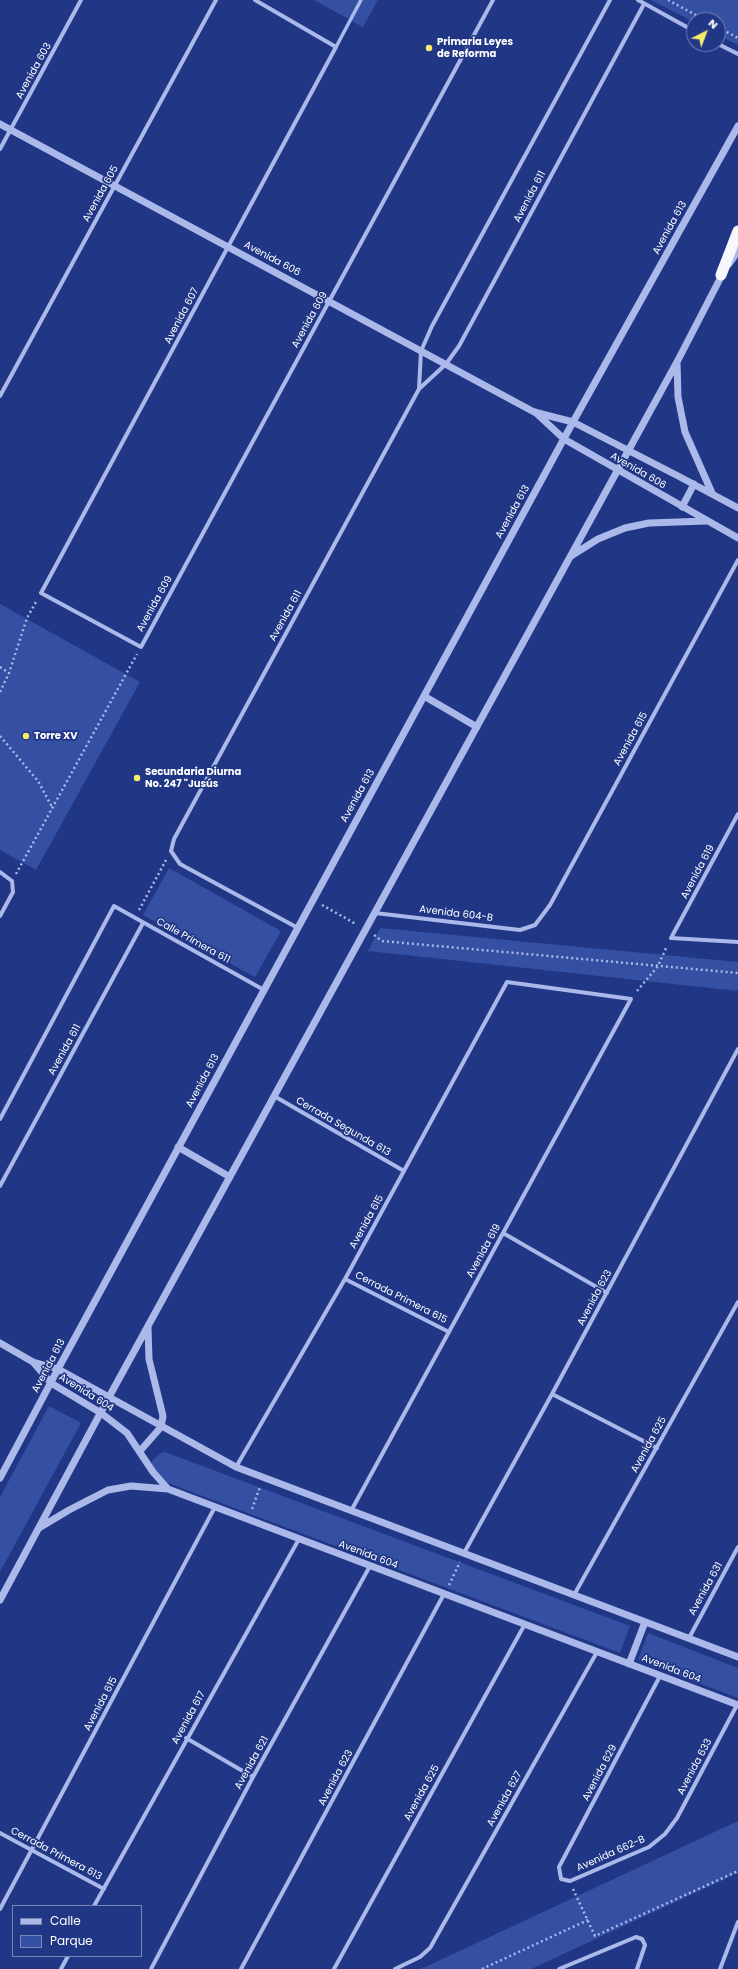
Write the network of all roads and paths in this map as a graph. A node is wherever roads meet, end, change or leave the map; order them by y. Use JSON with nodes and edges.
{"nodes":[{"id":1,"x":81,"y":0,"type":"edge"},
{"id":2,"x":216,"y":0,"type":"edge"},
{"id":3,"x":255,"y":0,"type":"edge"},
{"id":4,"x":361,"y":0,"type":"edge"},
{"id":5,"x":493,"y":0,"type":"edge"},
{"id":6,"x":610,"y":0,"type":"edge"},
{"id":7,"x":638,"y":0,"type":"edge"},
{"id":8,"x":668,"y":0,"type":"edge"},
{"id":9,"x":644,"y":4,"type":"junction"},
{"id":10,"x":690,"y":12,"type":"edge"},
{"id":11,"x":686,"y":27,"type":"edge"},
{"id":12,"x":726,"y":31,"type":"edge"},
{"id":13,"x":738,"y":38,"type":"edge"},
{"id":14,"x":336,"y":47,"type":"junction"},
{"id":15,"x":726,"y":48,"type":"edge"},
{"id":16,"x":738,"y":54,"type":"edge"},
{"id":17,"x":0,"y":124,"type":"edge"},
{"id":18,"x":738,"y":126,"type":"edge"},
{"id":19,"x":10,"y":130,"type":"junction"},
{"id":20,"x":0,"y":149,"type":"edge"},
{"id":21,"x":115,"y":186,"type":"junction"},
{"id":22,"x":738,"y":231,"type":"edge"},
{"id":23,"x":228,"y":247,"type":"junction"},
{"id":24,"x":738,"y":251,"type":"edge"},
{"id":25,"x":721,"y":275,"type":"junction"},
{"id":26,"x":329,"y":301,"type":"junction"},
{"id":27,"x":421,"y":351,"type":"junction"},
{"id":28,"x":677,"y":362,"type":"junction"},
{"id":29,"x":446,"y":364,"type":"junction"},
{"id":30,"x":418,"y":389,"type":"junction"},
{"id":31,"x":0,"y":396,"type":"edge"},
{"id":32,"x":534,"y":412,"type":"junction"},
{"id":33,"x":573,"y":422,"type":"junction"},
{"id":34,"x":564,"y":439,"type":"junction"},
{"id":35,"x":627,"y":450,"type":"junction"},
{"id":36,"x":617,"y":470,"type":"junction"},
{"id":37,"x":694,"y":484,"type":"junction"},
{"id":38,"x":712,"y":494,"type":"junction"},
{"id":39,"x":682,"y":507,"type":"junction"},
{"id":40,"x":738,"y":508,"type":"edge"},
{"id":41,"x":708,"y":521,"type":"junction"},
{"id":42,"x":738,"y":538,"type":"edge"},
{"id":43,"x":571,"y":556,"type":"junction"},
{"id":44,"x":738,"y":560,"type":"edge"},
{"id":45,"x":41,"y":592,"type":"junction"},
{"id":46,"x":141,"y":647,"type":"junction"},
{"id":47,"x":0,"y":667,"type":"edge"},
{"id":48,"x":9,"y":672,"type":"junction"},
{"id":49,"x":0,"y":692,"type":"edge"},
{"id":50,"x":424,"y":696,"type":"junction"},
{"id":51,"x":477,"y":727,"type":"junction"},
{"id":52,"x":0,"y":736,"type":"edge"},
{"id":53,"x":53,"y":807,"type":"junction"},
{"id":54,"x":738,"y":814,"type":"edge"},
{"id":55,"x":171,"y":851,"type":"junction"},
{"id":56,"x":0,"y":872,"type":"edge"},
{"id":57,"x":12,"y":881,"type":"junction"},
{"id":58,"x":313,"y":900,"type":"junction"},
{"id":59,"x":375,"y":913,"type":"junction"},
{"id":60,"x":0,"y":916,"type":"edge"},
{"id":61,"x":135,"y":918,"type":"junction"},
{"id":62,"x":143,"y":923,"type":"junction"},
{"id":63,"x":535,"y":925,"type":"joint"},
{"id":64,"x":298,"y":928,"type":"junction"},
{"id":65,"x":366,"y":930,"type":"junction"},
{"id":66,"x":671,"y":938,"type":"junction"},
{"id":67,"x":738,"y":942,"type":"edge"},
{"id":68,"x":658,"y":966,"type":"junction"},
{"id":69,"x":738,"y":973,"type":"edge"},
{"id":70,"x":264,"y":990,"type":"junction"},
{"id":71,"x":631,"y":999,"type":"junction"},
{"id":72,"x":738,"y":1049,"type":"edge"},
{"id":73,"x":274,"y":1096,"type":"junction"},
{"id":74,"x":0,"y":1119,"type":"edge"},
{"id":75,"x":178,"y":1147,"type":"junction"},
{"id":76,"x":404,"y":1171,"type":"junction"},
{"id":77,"x":230,"y":1177,"type":"junction"},
{"id":78,"x":0,"y":1186,"type":"edge"},
{"id":79,"x":503,"y":1233,"type":"junction"},
{"id":80,"x":345,"y":1279,"type":"junction"},
{"id":81,"x":607,"y":1293,"type":"junction"},
{"id":82,"x":738,"y":1302,"type":"edge"},
{"id":83,"x":148,"y":1326,"type":"junction"},
{"id":84,"x":449,"y":1332,"type":"junction"},
{"id":85,"x":0,"y":1343,"type":"edge"},
{"id":86,"x":33,"y":1362,"type":"junction"},
{"id":87,"x":58,"y":1369,"type":"junction"},
{"id":88,"x":51,"y":1383,"type":"junction"},
{"id":89,"x":552,"y":1394,"type":"junction"},
{"id":90,"x":109,"y":1397,"type":"junction"},
{"id":91,"x":101,"y":1413,"type":"junction"},
{"id":92,"x":161,"y":1427,"type":"junction"},
{"id":93,"x":656,"y":1448,"type":"junction"},
{"id":94,"x":140,"y":1451,"type":"junction"},
{"id":95,"x":236,"y":1467,"type":"junction"},
{"id":96,"x":0,"y":1478,"type":"edge"},
{"id":97,"x":264,"y":1478,"type":"junction"},
{"id":98,"x":168,"y":1489,"type":"junction"},
{"id":99,"x":215,"y":1507,"type":"junction"},
{"id":100,"x":351,"y":1511,"type":"junction"},
{"id":101,"x":248,"y":1520,"type":"junction"},
{"id":102,"x":39,"y":1528,"type":"junction"},
{"id":103,"x":298,"y":1539,"type":"junction"},
{"id":104,"x":738,"y":1548,"type":"edge"},
{"id":105,"x":464,"y":1553,"type":"junction"},
{"id":106,"x":370,"y":1566,"type":"junction"},
{"id":107,"x":444,"y":1594,"type":"junction"},
{"id":108,"x":574,"y":1595,"type":"junction"},
{"id":109,"x":0,"y":1600,"type":"edge"},
{"id":110,"x":645,"y":1622,"type":"junction"},
{"id":111,"x":525,"y":1624,"type":"junction"},
{"id":112,"x":689,"y":1638,"type":"junction"},
{"id":113,"x":596,"y":1652,"type":"junction"},
{"id":114,"x":738,"y":1657,"type":"edge"},
{"id":115,"x":629,"y":1664,"type":"junction"},
{"id":116,"x":660,"y":1676,"type":"junction"},
{"id":117,"x":738,"y":1705,"type":"edge"},
{"id":118,"x":186,"y":1738,"type":"junction"},
{"id":119,"x":253,"y":1778,"type":"junction"},
{"id":120,"x":0,"y":1833,"type":"edge"},
{"id":121,"x":665,"y":1834,"type":"joint"},
{"id":122,"x":32,"y":1850,"type":"junction"},
{"id":123,"x":738,"y":1871,"type":"edge"},
{"id":124,"x":561,"y":1879,"type":"joint"},
{"id":125,"x":570,"y":1881,"type":"junction"},
{"id":126,"x":104,"y":1889,"type":"junction"},
{"id":127,"x":95,"y":1905,"type":"edge"},
{"id":128,"x":0,"y":1909,"type":"edge"},
{"id":129,"x":588,"y":1920,"type":"junction"},
{"id":130,"x":738,"y":1922,"type":"edge"},
{"id":131,"x":67,"y":1957,"type":"edge"},
{"id":132,"x":61,"y":1969,"type":"edge"},
{"id":133,"x":151,"y":1969,"type":"edge"},
{"id":134,"x":241,"y":1969,"type":"edge"},
{"id":135,"x":334,"y":1969,"type":"edge"},
{"id":136,"x":395,"y":1969,"type":"edge"},
{"id":137,"x":482,"y":1969,"type":"edge"},
{"id":138,"x":559,"y":1969,"type":"edge"},
{"id":139,"x":638,"y":1969,"type":"edge"},
{"id":140,"x":720,"y":1969,"type":"edge"}],
"edges":[{"from":1,"to":19,"type":"street","name":"Avenida 603"},
{"from":2,"to":21,"type":"street","name":"Avenida 605"},
{"from":3,"to":14,"type":"street"},
{"from":4,"to":14,"type":"street"},
{"from":5,"to":26,"type":"street","name":"Avenida 609"},
{"from":6,"to":27,"type":"street","name":"Avenida 611"},
{"from":7,"to":9,"type":"street"},
{"from":8,"to":10,"type":"path"},
{"from":9,"to":11,"type":"street"},
{"from":9,"to":29,"type":"street","name":"Avenida 611"},
{"from":12,"to":13,"type":"path"},
{"from":14,"to":23,"type":"street","name":"Avenida 607"},
{"from":15,"to":16,"type":"street"},
{"from":17,"to":19,"type":"street","name":"Avenida 606"},
{"from":18,"to":33,"type":"street","name":"Avenida 613"},
{"from":19,"to":20,"type":"street","name":"Avenida 603"},
{"from":19,"to":21,"type":"street","name":"Avenida 606"},
{"from":21,"to":23,"type":"street","name":"Avenida 606"},
{"from":21,"to":31,"type":"street","name":"Avenida 605"},
{"from":22,"to":25,"type":"highway"},
{"from":23,"to":26,"type":"street","name":"Avenida 606"},
{"from":23,"to":45,"type":"street","name":"Avenida 607"},
{"from":24,"to":25,"type":"street"},
{"from":25,"to":28,"type":"street"},
{"from":26,"to":27,"type":"street","name":"Avenida 606"},
{"from":26,"to":46,"type":"street","name":"Avenida 609"},
{"from":27,"to":29,"type":"street","name":"Avenida 606"},
{"from":27,"to":30,"type":"street","name":"Avenida 611"},
{"from":28,"to":35,"type":"street"},
{"from":28,"to":38,"type":"street"},
{"from":29,"to":30,"type":"street","name":"Avenida 611"},
{"from":29,"to":32,"type":"street","name":"Avenida 606"},
{"from":30,"to":55,"type":"street","name":"Avenida 611"},
{"from":32,"to":33,"type":"street","name":"Avenida 606"},
{"from":32,"to":34,"type":"street","name":"Avenida 606"},
{"from":33,"to":34,"type":"street","name":"Avenida 613"},
{"from":33,"to":35,"type":"street","name":"Avenida 606"},
{"from":34,"to":36,"type":"street","name":"Avenida 606"},
{"from":34,"to":50,"type":"street","name":"Avenida 613"},
{"from":35,"to":36,"type":"street"},
{"from":35,"to":37,"type":"street","name":"Avenida 606"},
{"from":36,"to":39,"type":"street","name":"Avenida 606"},
{"from":36,"to":43,"type":"street"},
{"from":37,"to":38,"type":"street","name":"Avenida 606"},
{"from":37,"to":39,"type":"street"},
{"from":38,"to":40,"type":"street","name":"Avenida 606"},
{"from":39,"to":41,"type":"street","name":"Avenida 606"},
{"from":41,"to":42,"type":"street","name":"Avenida 606"},
{"from":41,"to":43,"type":"street"},
{"from":43,"to":51,"type":"street"},
{"from":44,"to":63,"type":"street","name":"Avenida 615"},
{"from":45,"to":46,"type":"street"},
{"from":45,"to":48,"type":"path"},
{"from":46,"to":53,"type":"path"},
{"from":47,"to":48,"type":"path"},
{"from":48,"to":49,"type":"path"},
{"from":50,"to":51,"type":"street"},
{"from":50,"to":58,"type":"street","name":"Avenida 613"},
{"from":51,"to":59,"type":"street"},
{"from":52,"to":53,"type":"path"},
{"from":53,"to":57,"type":"path"},
{"from":54,"to":66,"type":"street","name":"Avenida 619"},
{"from":55,"to":61,"type":"path"},
{"from":55,"to":64,"type":"street"},
{"from":56,"to":57,"type":"street"},
{"from":57,"to":60,"type":"street"},
{"from":58,"to":64,"type":"street","name":"Avenida 613"},
{"from":58,"to":65,"type":"path"},
{"from":59,"to":63,"type":"street","name":"Avenida 604-B"},
{"from":59,"to":65,"type":"street"},
{"from":61,"to":62,"type":"street","name":"Calle Primera 611"},
{"from":61,"to":74,"type":"street","name":"Calle Primera 611"},
{"from":62,"to":70,"type":"street","name":"Calle Primera 611"},
{"from":62,"to":78,"type":"street","name":"Avenida 611"},
{"from":64,"to":70,"type":"street","name":"Avenida 613"},
{"from":65,"to":68,"type":"path"},
{"from":65,"to":73,"type":"street"},
{"from":66,"to":67,"type":"street"},
{"from":66,"to":68,"type":"path"},
{"from":68,"to":69,"type":"path"},
{"from":68,"to":71,"type":"path"},
{"from":70,"to":75,"type":"street","name":"Avenida 613"},
{"from":71,"to":76,"type":"street","name":"Avenida 615"},
{"from":71,"to":79,"type":"street","name":"Avenida 619"},
{"from":72,"to":81,"type":"street","name":"Avenida 623"},
{"from":73,"to":76,"type":"street","name":"Cerrada Segunda 613"},
{"from":73,"to":77,"type":"street"},
{"from":75,"to":77,"type":"street"},
{"from":75,"to":87,"type":"street","name":"Avenida 613"},
{"from":76,"to":80,"type":"street","name":"Avenida 615"},
{"from":77,"to":83,"type":"street"},
{"from":79,"to":81,"type":"street"},
{"from":79,"to":84,"type":"street","name":"Avenida 619"},
{"from":80,"to":84,"type":"street","name":"Cerrada Primera 615"},
{"from":80,"to":95,"type":"street","name":"Avenida 615"},
{"from":81,"to":89,"type":"street","name":"Avenida 623"},
{"from":82,"to":93,"type":"street","name":"Avenida 625"},
{"from":83,"to":90,"type":"street"},
{"from":83,"to":92,"type":"street"},
{"from":84,"to":100,"type":"street","name":"Avenida 619"},
{"from":85,"to":86,"type":"street","name":"Avenida 604"},
{"from":86,"to":87,"type":"street","name":"Avenida 604"},
{"from":86,"to":88,"type":"street","name":"Avenida 604"},
{"from":87,"to":88,"type":"street","name":"Avenida 613"},
{"from":87,"to":90,"type":"street","name":"Avenida 604"},
{"from":88,"to":91,"type":"street","name":"Avenida 604"},
{"from":88,"to":96,"type":"street","name":"Avenida 613"},
{"from":89,"to":93,"type":"street"},
{"from":89,"to":105,"type":"street","name":"Avenida 623"},
{"from":90,"to":91,"type":"street"},
{"from":90,"to":92,"type":"street","name":"Avenida 604"},
{"from":91,"to":94,"type":"street","name":"Avenida 604"},
{"from":91,"to":102,"type":"street"},
{"from":92,"to":94,"type":"street"},
{"from":92,"to":95,"type":"street","name":"Avenida 604"},
{"from":93,"to":108,"type":"street","name":"Avenida 625"},
{"from":94,"to":98,"type":"street","name":"Avenida 604"},
{"from":95,"to":97,"type":"street","name":"Avenida 604"},
{"from":97,"to":100,"type":"street","name":"Avenida 604"},
{"from":97,"to":101,"type":"path"},
{"from":98,"to":99,"type":"street","name":"Avenida 604"},
{"from":98,"to":102,"type":"street"},
{"from":99,"to":101,"type":"street","name":"Avenida 604"},
{"from":99,"to":122,"type":"street","name":"Avenida 615"},
{"from":100,"to":105,"type":"street","name":"Avenida 604"},
{"from":101,"to":103,"type":"street","name":"Avenida 604"},
{"from":102,"to":109,"type":"street"},
{"from":103,"to":106,"type":"street","name":"Avenida 604"},
{"from":103,"to":118,"type":"street","name":"Avenida 617"},
{"from":104,"to":112,"type":"street","name":"Avenida 631"},
{"from":105,"to":107,"type":"path"},
{"from":105,"to":108,"type":"street","name":"Avenida 604"},
{"from":106,"to":107,"type":"street","name":"Avenida 604"},
{"from":106,"to":119,"type":"street","name":"Avenida 621"},
{"from":107,"to":111,"type":"street","name":"Avenida 604"},
{"from":107,"to":134,"type":"street","name":"Avenida 623"},
{"from":108,"to":110,"type":"street","name":"Avenida 604"},
{"from":110,"to":112,"type":"street","name":"Avenida 604"},
{"from":110,"to":115,"type":"street"},
{"from":111,"to":113,"type":"street","name":"Avenida 604"},
{"from":111,"to":135,"type":"street","name":"Avenida 625"},
{"from":112,"to":114,"type":"street","name":"Avenida 604"},
{"from":113,"to":115,"type":"street","name":"Avenida 604"},
{"from":113,"to":136,"type":"street","name":"Avenida 627"},
{"from":115,"to":116,"type":"street","name":"Avenida 604"},
{"from":116,"to":117,"type":"street","name":"Avenida 604"},
{"from":116,"to":124,"type":"street","name":"Avenida 629"},
{"from":117,"to":121,"type":"street","name":"Avenida 633"},
{"from":118,"to":119,"type":"street"},
{"from":118,"to":126,"type":"street","name":"Avenida 617"},
{"from":119,"to":133,"type":"street","name":"Avenida 621"},
{"from":120,"to":122,"type":"street","name":"Cerrada Primera 613"},
{"from":121,"to":125,"type":"street","name":"Avenida 662-B"},
{"from":122,"to":126,"type":"street","name":"Cerrada Primera 613"},
{"from":122,"to":128,"type":"street","name":"Avenida 615"},
{"from":123,"to":129,"type":"path"},
{"from":124,"to":125,"type":"street","name":"Avenida 662-B"},
{"from":125,"to":129,"type":"path"},
{"from":126,"to":127,"type":"street","name":"Avenida 617"},
{"from":129,"to":137,"type":"path"},
{"from":130,"to":140,"type":"street"},
{"from":131,"to":132,"type":"street"},
{"from":138,"to":139,"type":"street"}]}
